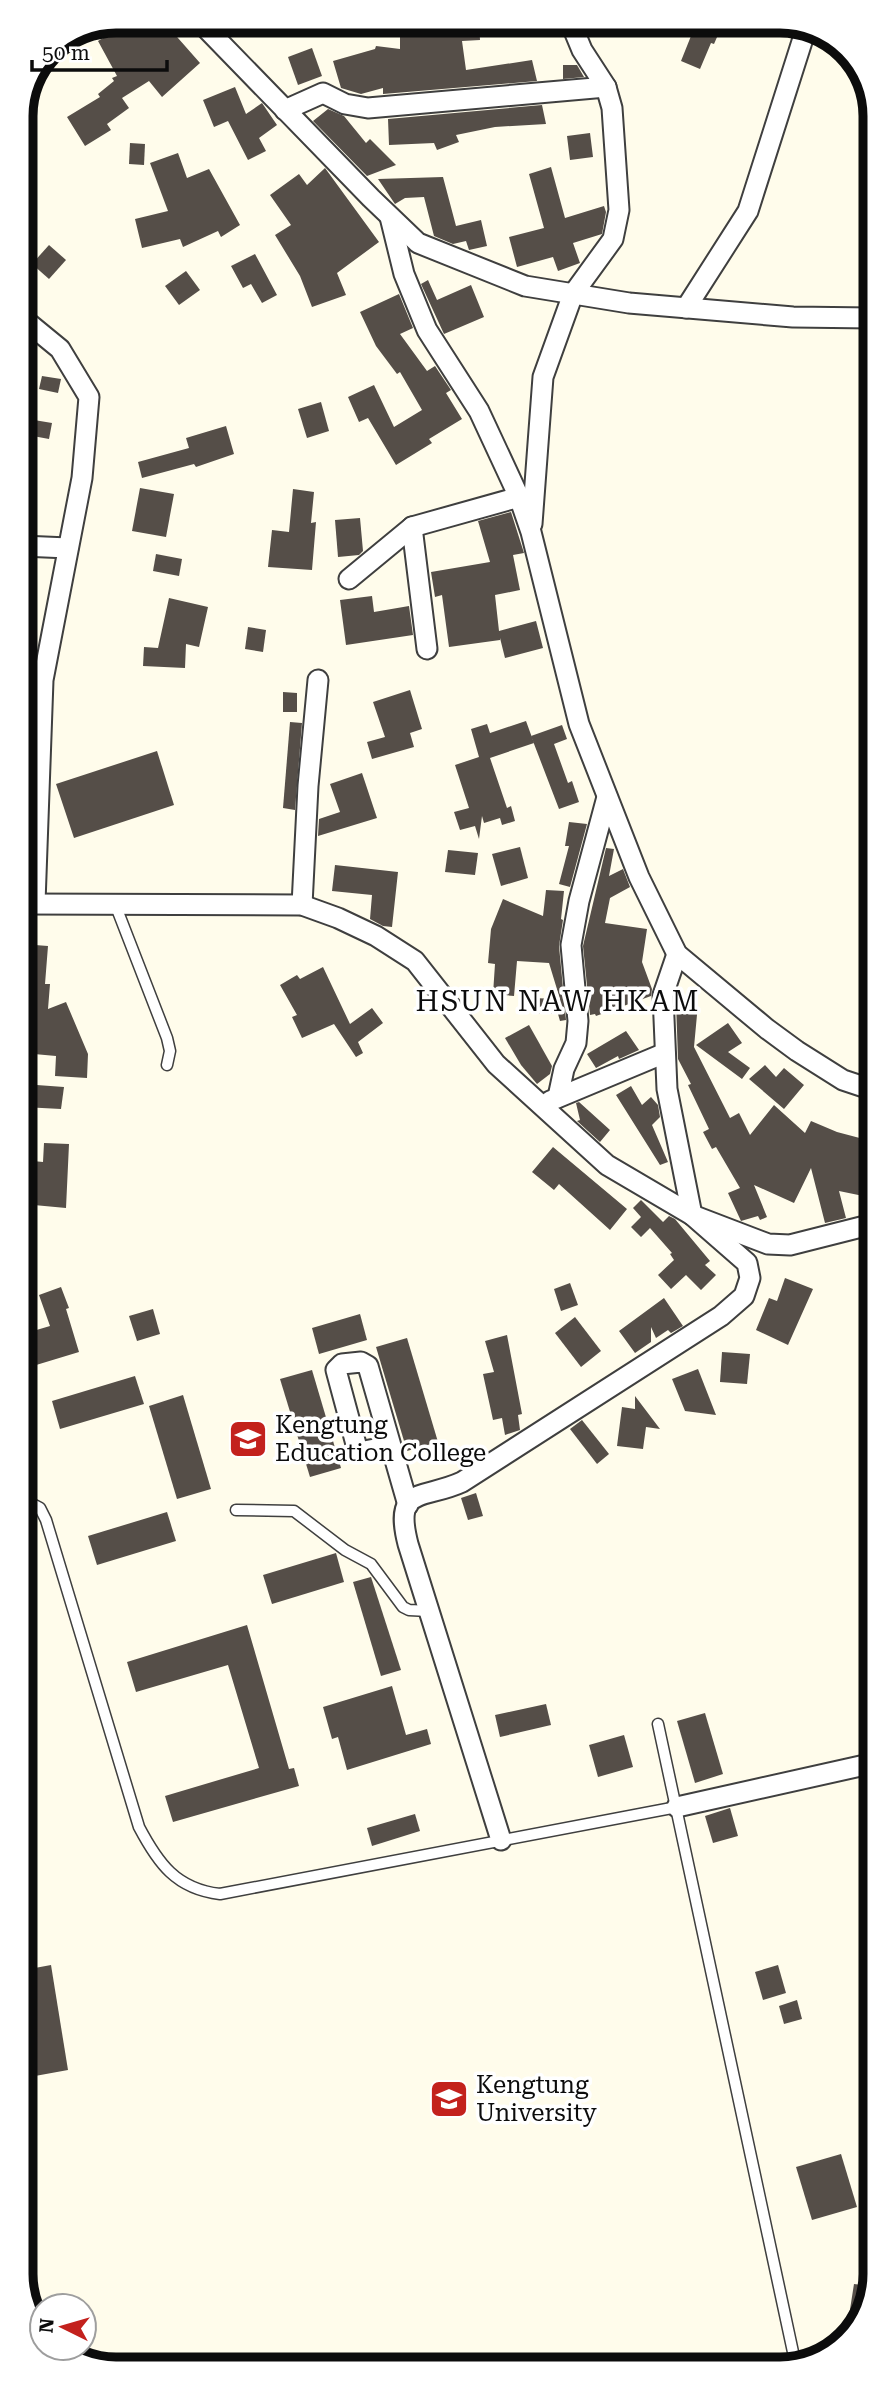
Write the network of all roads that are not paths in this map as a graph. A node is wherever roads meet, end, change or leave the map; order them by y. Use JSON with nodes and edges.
{"nodes":[{"id":1,"x":211,"y":33,"type":"edge"},
{"id":2,"x":575,"y":33,"type":"edge"},
{"id":3,"x":803,"y":37,"type":"edge"},
{"id":4,"x":606,"y":87,"type":"junction"},
{"id":5,"x":285,"y":110,"type":"junction"},
{"id":6,"x":390,"y":216,"type":"junction"},
{"id":7,"x":573,"y":294,"type":"junction"},
{"id":8,"x":686,"y":308,"type":"junction"},
{"id":9,"x":863,"y":318,"type":"edge"},
{"id":10,"x":33,"y":326,"type":"edge"},
{"id":11,"x":519,"y":497,"type":"junction"},
{"id":12,"x":412,"y":527,"type":"junction"},
{"id":13,"x":531,"y":532,"type":"junction"},
{"id":14,"x":33,"y":546,"type":"edge"},
{"id":15,"x":68,"y":548,"type":"junction"},
{"id":16,"x":349,"y":579,"type":"dead end"},
{"id":17,"x":427,"y":649,"type":"dead end"},
{"id":18,"x":318,"y":680,"type":"dead end"},
{"id":19,"x":607,"y":797,"type":"junction"},
{"id":20,"x":33,"y":839,"type":"edge"},
{"id":21,"x":33,"y":903,"type":"edge"},
{"id":22,"x":115,"y":904,"type":"junction"},
{"id":23,"x":302,"y":905,"type":"junction"},
{"id":24,"x":677,"y":954,"type":"junction"},
{"id":25,"x":665,"y":1053,"type":"junction"},
{"id":26,"x":167,"y":1065,"type":"dead end"},
{"id":27,"x":863,"y":1087,"type":"edge"},
{"id":28,"x":549,"y":1101,"type":"junction"},
{"id":29,"x":692,"y":1215,"type":"junction"},
{"id":30,"x":863,"y":1227,"type":"edge"},
{"id":31,"x":391,"y":1446,"type":"dead end"},
{"id":32,"x":33,"y":1504,"type":"edge"},
{"id":33,"x":408,"y":1505,"type":"junction"},
{"id":34,"x":236,"y":1510,"type":"dead end"},
{"id":35,"x":430,"y":1611,"type":"junction"},
{"id":36,"x":658,"y":1724,"type":"dead end"},
{"id":37,"x":863,"y":1765,"type":"edge"},
{"id":38,"x":677,"y":1807,"type":"junction"},
{"id":39,"x":501,"y":1840,"type":"junction"},
{"id":40,"x":794,"y":2355,"type":"edge"}],
"edges":[{"from":1,"to":5,"type":"street"},
{"from":2,"to":4,"type":"street"},
{"from":3,"to":8,"type":"street"},
{"from":4,"to":5,"type":"street"},
{"from":4,"to":7,"type":"street"},
{"from":5,"to":6,"type":"street"},
{"from":6,"to":7,"type":"street"},
{"from":6,"to":11,"type":"street"},
{"from":7,"to":8,"type":"street"},
{"from":7,"to":13,"type":"street"},
{"from":8,"to":9,"type":"street"},
{"from":10,"to":15,"type":"street"},
{"from":11,"to":12,"type":"street"},
{"from":11,"to":13,"type":"street"},
{"from":12,"to":16,"type":"street"},
{"from":12,"to":17,"type":"street"},
{"from":13,"to":19,"type":"street"},
{"from":14,"to":15,"type":"street"},
{"from":15,"to":20,"type":"street"},
{"from":18,"to":23,"type":"street"},
{"from":19,"to":24,"type":"street"},
{"from":19,"to":28,"type":"street"},
{"from":21,"to":22,"type":"street"},
{"from":22,"to":23,"type":"street"},
{"from":22,"to":26,"type":"lane"},
{"from":23,"to":28,"type":"street"},
{"from":24,"to":25,"type":"street"},
{"from":24,"to":27,"type":"street"},
{"from":25,"to":28,"type":"street"},
{"from":25,"to":29,"type":"street"},
{"from":28,"to":29,"type":"street"},
{"from":29,"to":30,"type":"street"},
{"from":29,"to":33,"type":"street"},
{"from":31,"to":33,"type":"street"},
{"from":32,"to":39,"type":"lane"},
{"from":33,"to":35,"type":"street"},
{"from":34,"to":35,"type":"lane"},
{"from":35,"to":39,"type":"street"},
{"from":36,"to":38,"type":"lane"},
{"from":37,"to":38,"type":"street"},
{"from":38,"to":39,"type":"lane"},
{"from":38,"to":40,"type":"lane"}]}
